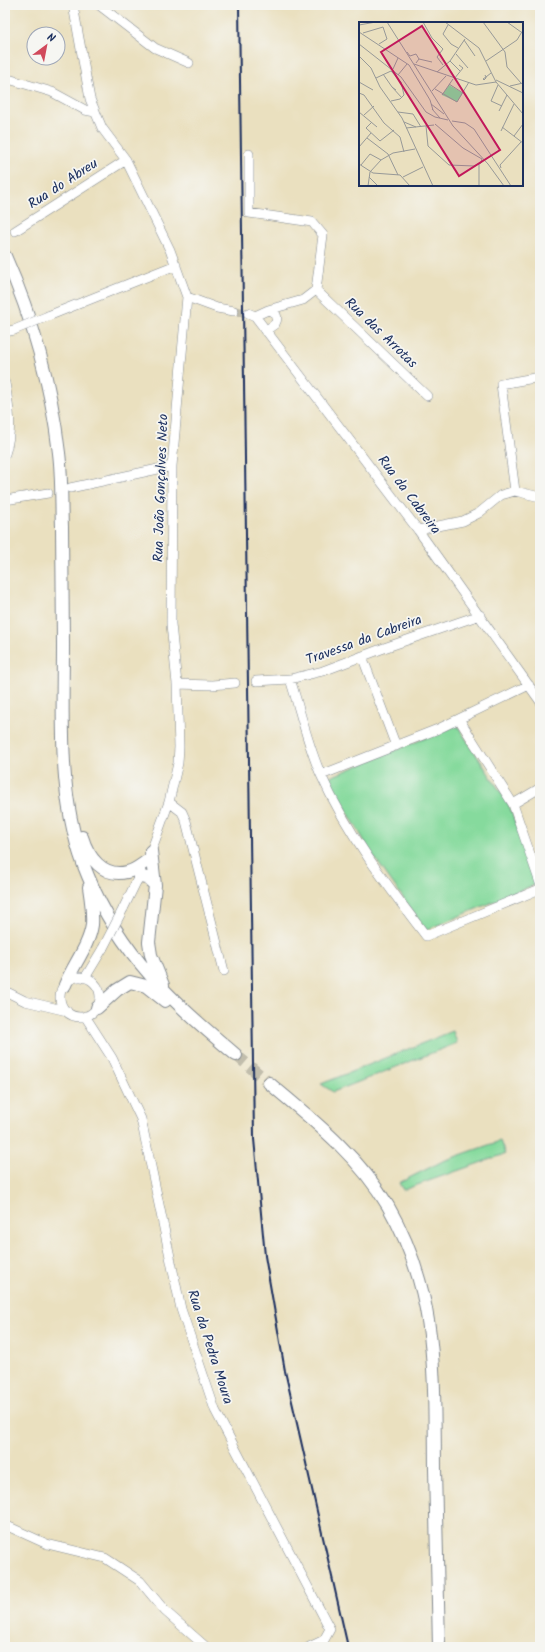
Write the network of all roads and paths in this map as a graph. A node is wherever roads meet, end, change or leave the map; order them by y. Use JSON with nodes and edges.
{"nodes":[{"id":1,"x":73,"y":5,"type":"edge"},
{"id":2,"x":99,"y":5,"type":"edge"},
{"id":3,"x":189,"y":63,"type":"dead end"},
{"id":4,"x":5,"y":78,"type":"edge"},
{"id":5,"x":95,"y":112,"type":"junction"},
{"id":6,"x":249,"y":154,"type":"dead end"},
{"id":7,"x":126,"y":160,"type":"junction"},
{"id":8,"x":15,"y":231,"type":"dead end"},
{"id":9,"x":5,"y":256,"type":"edge"},
{"id":10,"x":176,"y":265,"type":"junction"},
{"id":11,"x":316,"y":290,"type":"junction"},
{"id":12,"x":187,"y":297,"type":"junction"},
{"id":13,"x":287,"y":305,"type":"junction"},
{"id":14,"x":187,"y":306,"type":"junction"},
{"id":15,"x":216,"y":308,"type":"junction"},
{"id":16,"x":268,"y":310,"type":"junction"},
{"id":17,"x":234,"y":312,"type":"tunnel mouth"},
{"id":18,"x":277,"y":316,"type":"junction"},
{"id":19,"x":265,"y":331,"type":"junction"},
{"id":20,"x":5,"y":332,"type":"edge"},
{"id":21,"x":540,"y":377,"type":"edge"},
{"id":22,"x":5,"y":383,"type":"edge"},
{"id":23,"x":427,"y":396,"type":"dead end"},
{"id":24,"x":7,"y":438,"type":"edge"},
{"id":25,"x":5,"y":454,"type":"edge"},
{"id":26,"x":172,"y":466,"type":"junction"},
{"id":27,"x":70,"y":488,"type":"dead end"},
{"id":28,"x":515,"y":491,"type":"junction"},
{"id":29,"x":48,"y":493,"type":"dead end"},
{"id":30,"x":540,"y":497,"type":"edge"},
{"id":31,"x":5,"y":500,"type":"edge"},
{"id":32,"x":418,"y":530,"type":"junction"},
{"id":33,"x":480,"y":615,"type":"junction"},
{"id":34,"x":362,"y":656,"type":"junction"},
{"id":35,"x":290,"y":680,"type":"junction"},
{"id":36,"x":256,"y":681,"type":"dead end"},
{"id":37,"x":235,"y":683,"type":"dead end"},
{"id":38,"x":177,"y":684,"type":"junction"},
{"id":39,"x":529,"y":686,"type":"junction"},
{"id":40,"x":539,"y":699,"type":"edge"},
{"id":41,"x":459,"y":719,"type":"junction"},
{"id":42,"x":396,"y":746,"type":"junction"},
{"id":43,"x":321,"y":775,"type":"junction"},
{"id":44,"x":540,"y":788,"type":"edge"},
{"id":45,"x":66,"y":789,"type":"junction"},
{"id":46,"x":169,"y":802,"type":"junction"},
{"id":47,"x":513,"y":804,"type":"junction"},
{"id":48,"x":149,"y":856,"type":"junction"},
{"id":49,"x":87,"y":876,"type":"junction"},
{"id":50,"x":134,"y":877,"type":"junction"},
{"id":51,"x":540,"y":883,"type":"edge"},
{"id":52,"x":155,"y":885,"type":"junction"},
{"id":53,"x":540,"y":889,"type":"edge"},
{"id":54,"x":224,"y":971,"type":"dead end"},
{"id":55,"x":85,"y":978,"type":"junction"},
{"id":56,"x":65,"y":985,"type":"junction"},
{"id":57,"x":5,"y":991,"type":"edge"},
{"id":58,"x":166,"y":994,"type":"junction"},
{"id":59,"x":61,"y":997,"type":"junction"},
{"id":60,"x":45,"y":1007,"type":"junction"},
{"id":61,"x":97,"y":1008,"type":"junction"},
{"id":62,"x":67,"y":1011,"type":"junction"},
{"id":63,"x":85,"y":1016,"type":"junction"},
{"id":64,"x":197,"y":1022,"type":"junction"},
{"id":65,"x":236,"y":1055,"type":"tunnel mouth"},
{"id":66,"x":269,"y":1083,"type":"tunnel mouth"},
{"id":67,"x":5,"y":1525,"type":"edge"},
{"id":68,"x":206,"y":1647,"type":"edge"},
{"id":69,"x":309,"y":1647,"type":"edge"},
{"id":70,"x":439,"y":1647,"type":"edge"}],
"edges":[{"from":1,"to":5,"type":"street","name":"Rua João Gonçalves Neto"},
{"from":2,"to":3,"type":"street"},
{"from":4,"to":5,"type":"street"},
{"from":5,"to":7,"type":"street","name":"Rua João Gonçalves Neto"},
{"from":6,"to":11,"type":"street"},
{"from":7,"to":8,"type":"street","name":"Rua do Abreu"},
{"from":7,"to":10,"type":"street","name":"Rua João Gonçalves Neto"},
{"from":9,"to":45,"type":"main road"},
{"from":10,"to":12,"type":"street","name":"Rua João Gonçalves Neto"},
{"from":10,"to":20,"type":"street","bridge":true},
{"from":11,"to":13,"type":"street"},
{"from":11,"to":23,"type":"street","name":"Rua das Arrotas"},
{"from":12,"to":14,"type":"street","name":"Rua João Gonçalves Neto"},
{"from":12,"to":15,"type":"street"},
{"from":13,"to":16,"type":"street"},
{"from":13,"to":18,"type":"street"},
{"from":14,"to":15,"type":"street"},
{"from":14,"to":26,"type":"street","name":"Rua João Gonçalves Neto"},
{"from":15,"to":17,"type":"street"},
{"from":16,"to":18,"type":"street"},
{"from":16,"to":19,"type":"street","name":"Rua da Cabreira"},
{"from":18,"to":19,"type":"street"},
{"from":19,"to":32,"type":"street","name":"Rua da Cabreira"},
{"from":21,"to":28,"type":"street"},
{"from":22,"to":24,"type":"street"},
{"from":24,"to":25,"type":"street"},
{"from":26,"to":27,"type":"street"},
{"from":26,"to":38,"type":"street","name":"Rua João Gonçalves Neto"},
{"from":28,"to":30,"type":"street"},
{"from":28,"to":32,"type":"street"},
{"from":29,"to":31,"type":"street"},
{"from":32,"to":33,"type":"street","name":"Rua da Cabreira"},
{"from":33,"to":34,"type":"street","name":"Travessa da Cabreira"},
{"from":33,"to":39,"type":"street","name":"Rua da Cabreira"},
{"from":34,"to":35,"type":"street","name":"Travessa da Cabreira"},
{"from":34,"to":42,"type":"street"},
{"from":35,"to":36,"type":"street","name":"Travessa da Cabreira"},
{"from":35,"to":43,"type":"street"},
{"from":37,"to":38,"type":"street"},
{"from":38,"to":46,"type":"street","name":"Rua João Gonçalves Neto"},
{"from":39,"to":40,"type":"street","name":"Rua da Cabreira"},
{"from":39,"to":41,"type":"street"},
{"from":41,"to":42,"type":"street"},
{"from":41,"to":47,"type":"street"},
{"from":42,"to":43,"type":"street"},
{"from":43,"to":53,"type":"street"},
{"from":44,"to":47,"type":"street"},
{"from":45,"to":49,"type":"main road"},
{"from":45,"to":50,"type":"main road"},
{"from":46,"to":48,"type":"street","name":"Rua João Gonçalves Neto"},
{"from":46,"to":54,"type":"street"},
{"from":47,"to":51,"type":"street"},
{"from":48,"to":50,"type":"main road"},
{"from":48,"to":52,"type":"main road"},
{"from":49,"to":56,"type":"main road"},
{"from":49,"to":58,"type":"main road"},
{"from":50,"to":52,"type":"main road"},
{"from":50,"to":55,"type":"street","bridge":true},
{"from":52,"to":58,"type":"main road"},
{"from":55,"to":56,"type":"street"},
{"from":55,"to":61,"type":"street"},
{"from":56,"to":59,"type":"street"},
{"from":57,"to":60,"type":"street"},
{"from":58,"to":64,"type":"main road"},
{"from":59,"to":60,"type":"street"},
{"from":59,"to":62,"type":"street"},
{"from":60,"to":62,"type":"street"},
{"from":61,"to":63,"type":"street"},
{"from":61,"to":64,"type":"main road"},
{"from":62,"to":63,"type":"street"},
{"from":63,"to":69,"type":"street","name":"Rua da Pedra Moura"},
{"from":64,"to":65,"type":"main road"},
{"from":66,"to":70,"type":"main road"},
{"from":67,"to":68,"type":"street"}]}
